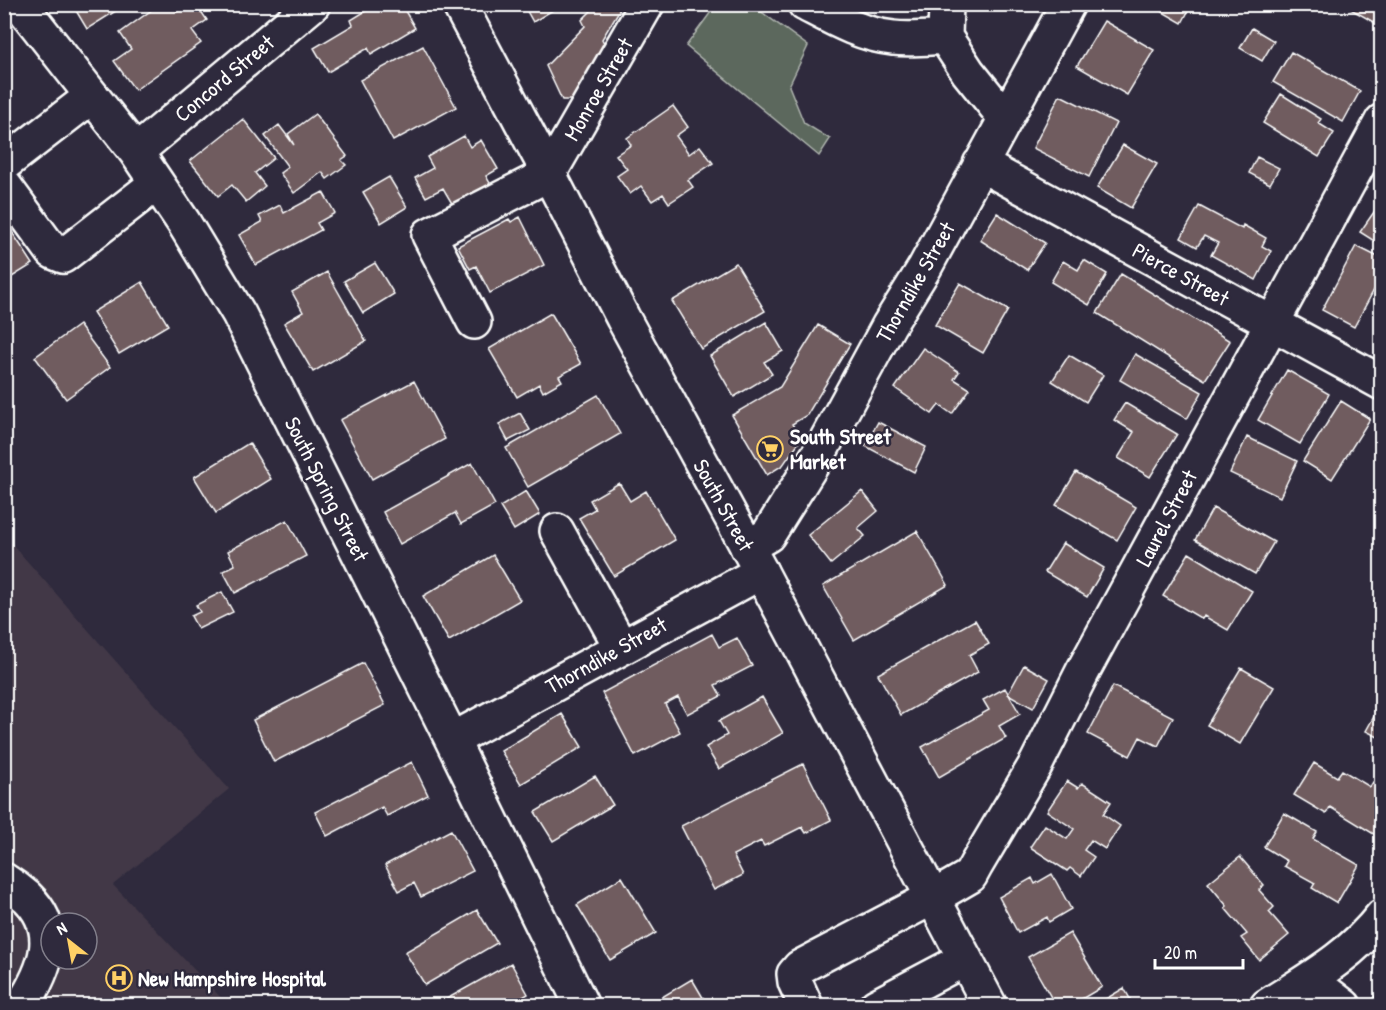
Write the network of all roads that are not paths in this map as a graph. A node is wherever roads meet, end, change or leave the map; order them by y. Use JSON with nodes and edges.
{"nodes":[{"id":1,"x":20,"y":4,"type":"edge"},
{"id":2,"x":314,"y":4,"type":"edge"},
{"id":3,"x":459,"y":4,"type":"edge"},
{"id":4,"x":647,"y":4,"type":"edge"},
{"id":5,"x":805,"y":4,"type":"edge"},
{"id":6,"x":945,"y":4,"type":"edge"},
{"id":7,"x":1068,"y":4,"type":"edge"},
{"id":8,"x":945,"y":37,"type":"junction"},
{"id":9,"x":92,"y":96,"type":"junction"},
{"id":10,"x":1005,"y":118,"type":"junction"},
{"id":11,"x":1382,"y":121,"type":"edge"},
{"id":12,"x":136,"y":152,"type":"junction"},
{"id":13,"x":4,"y":164,"type":"edge"},
{"id":14,"x":980,"y":164,"type":"junction"},
{"id":15,"x":549,"y":174,"type":"junction"},
{"id":16,"x":158,"y":183,"type":"junction"},
{"id":17,"x":4,"y":185,"type":"edge"},
{"id":18,"x":474,"y":322,"type":"dead end"},
{"id":19,"x":1271,"y":324,"type":"junction"},
{"id":20,"x":1382,"y":383,"type":"edge"},
{"id":21,"x":557,"y":531,"type":"dead end"},
{"id":22,"x":754,"y":559,"type":"junction"},
{"id":23,"x":621,"y":647,"type":"junction"},
{"id":24,"x":452,"y":740,"type":"junction"},
{"id":25,"x":4,"y":880,"type":"edge"},
{"id":26,"x":932,"y":898,"type":"junction"},
{"id":27,"x":1382,"y":916,"type":"edge"},
{"id":28,"x":965,"y":959,"type":"junction"},
{"id":29,"x":1309,"y":980,"type":"junction"},
{"id":30,"x":22,"y":1005,"type":"edge"},
{"id":31,"x":582,"y":1005,"type":"edge"},
{"id":32,"x":806,"y":1005,"type":"edge"},
{"id":33,"x":876,"y":1005,"type":"edge"},
{"id":34,"x":990,"y":1005,"type":"edge"},
{"id":35,"x":1267,"y":1005,"type":"edge"},
{"id":36,"x":1344,"y":1005,"type":"edge"}],
"edges":[{"from":1,"to":9,"type":"street","name":"South Spring Street"},
{"from":2,"to":12,"type":"street","name":"Concord Street"},
{"from":3,"to":15,"type":"street","name":"South Street"},
{"from":4,"to":15,"type":"street","name":"Monroe Street"},
{"from":5,"to":8,"type":"street"},
{"from":6,"to":8,"type":"street"},
{"from":7,"to":10,"type":"street","name":"Thorndike Street"},
{"from":8,"to":10,"type":"street"},
{"from":9,"to":12,"type":"street","name":"South Spring Street"},
{"from":9,"to":13,"type":"street"},
{"from":10,"to":14,"type":"street","name":"Thorndike Street"},
{"from":11,"to":19,"type":"street","name":"Laurel Street"},
{"from":12,"to":16,"type":"street","name":"South Spring Street"},
{"from":14,"to":19,"type":"street","name":"Pierce Street"},
{"from":14,"to":22,"type":"street","name":"Thorndike Street"},
{"from":15,"to":18,"type":"street"},
{"from":15,"to":22,"type":"street","name":"South Street"},
{"from":16,"to":17,"type":"street"},
{"from":16,"to":24,"type":"street","name":"South Spring Street"},
{"from":19,"to":20,"type":"street","name":"Pierce Street"},
{"from":19,"to":26,"type":"street","name":"Laurel Street"},
{"from":21,"to":23,"type":"street"},
{"from":22,"to":23,"type":"street","name":"Thorndike Street"},
{"from":22,"to":26,"type":"street","name":"South Street"},
{"from":23,"to":24,"type":"street","name":"Thorndike Street"},
{"from":24,"to":31,"type":"street","name":"South Spring Street"},
{"from":25,"to":30,"type":"street"},
{"from":26,"to":28,"type":"street","name":"South Street"},
{"from":26,"to":32,"type":"street","name":"Laurel Street"},
{"from":27,"to":29,"type":"street"},
{"from":28,"to":33,"type":"street"},
{"from":28,"to":34,"type":"street","name":"South Street"},
{"from":29,"to":35,"type":"street"},
{"from":29,"to":36,"type":"street"}]}
